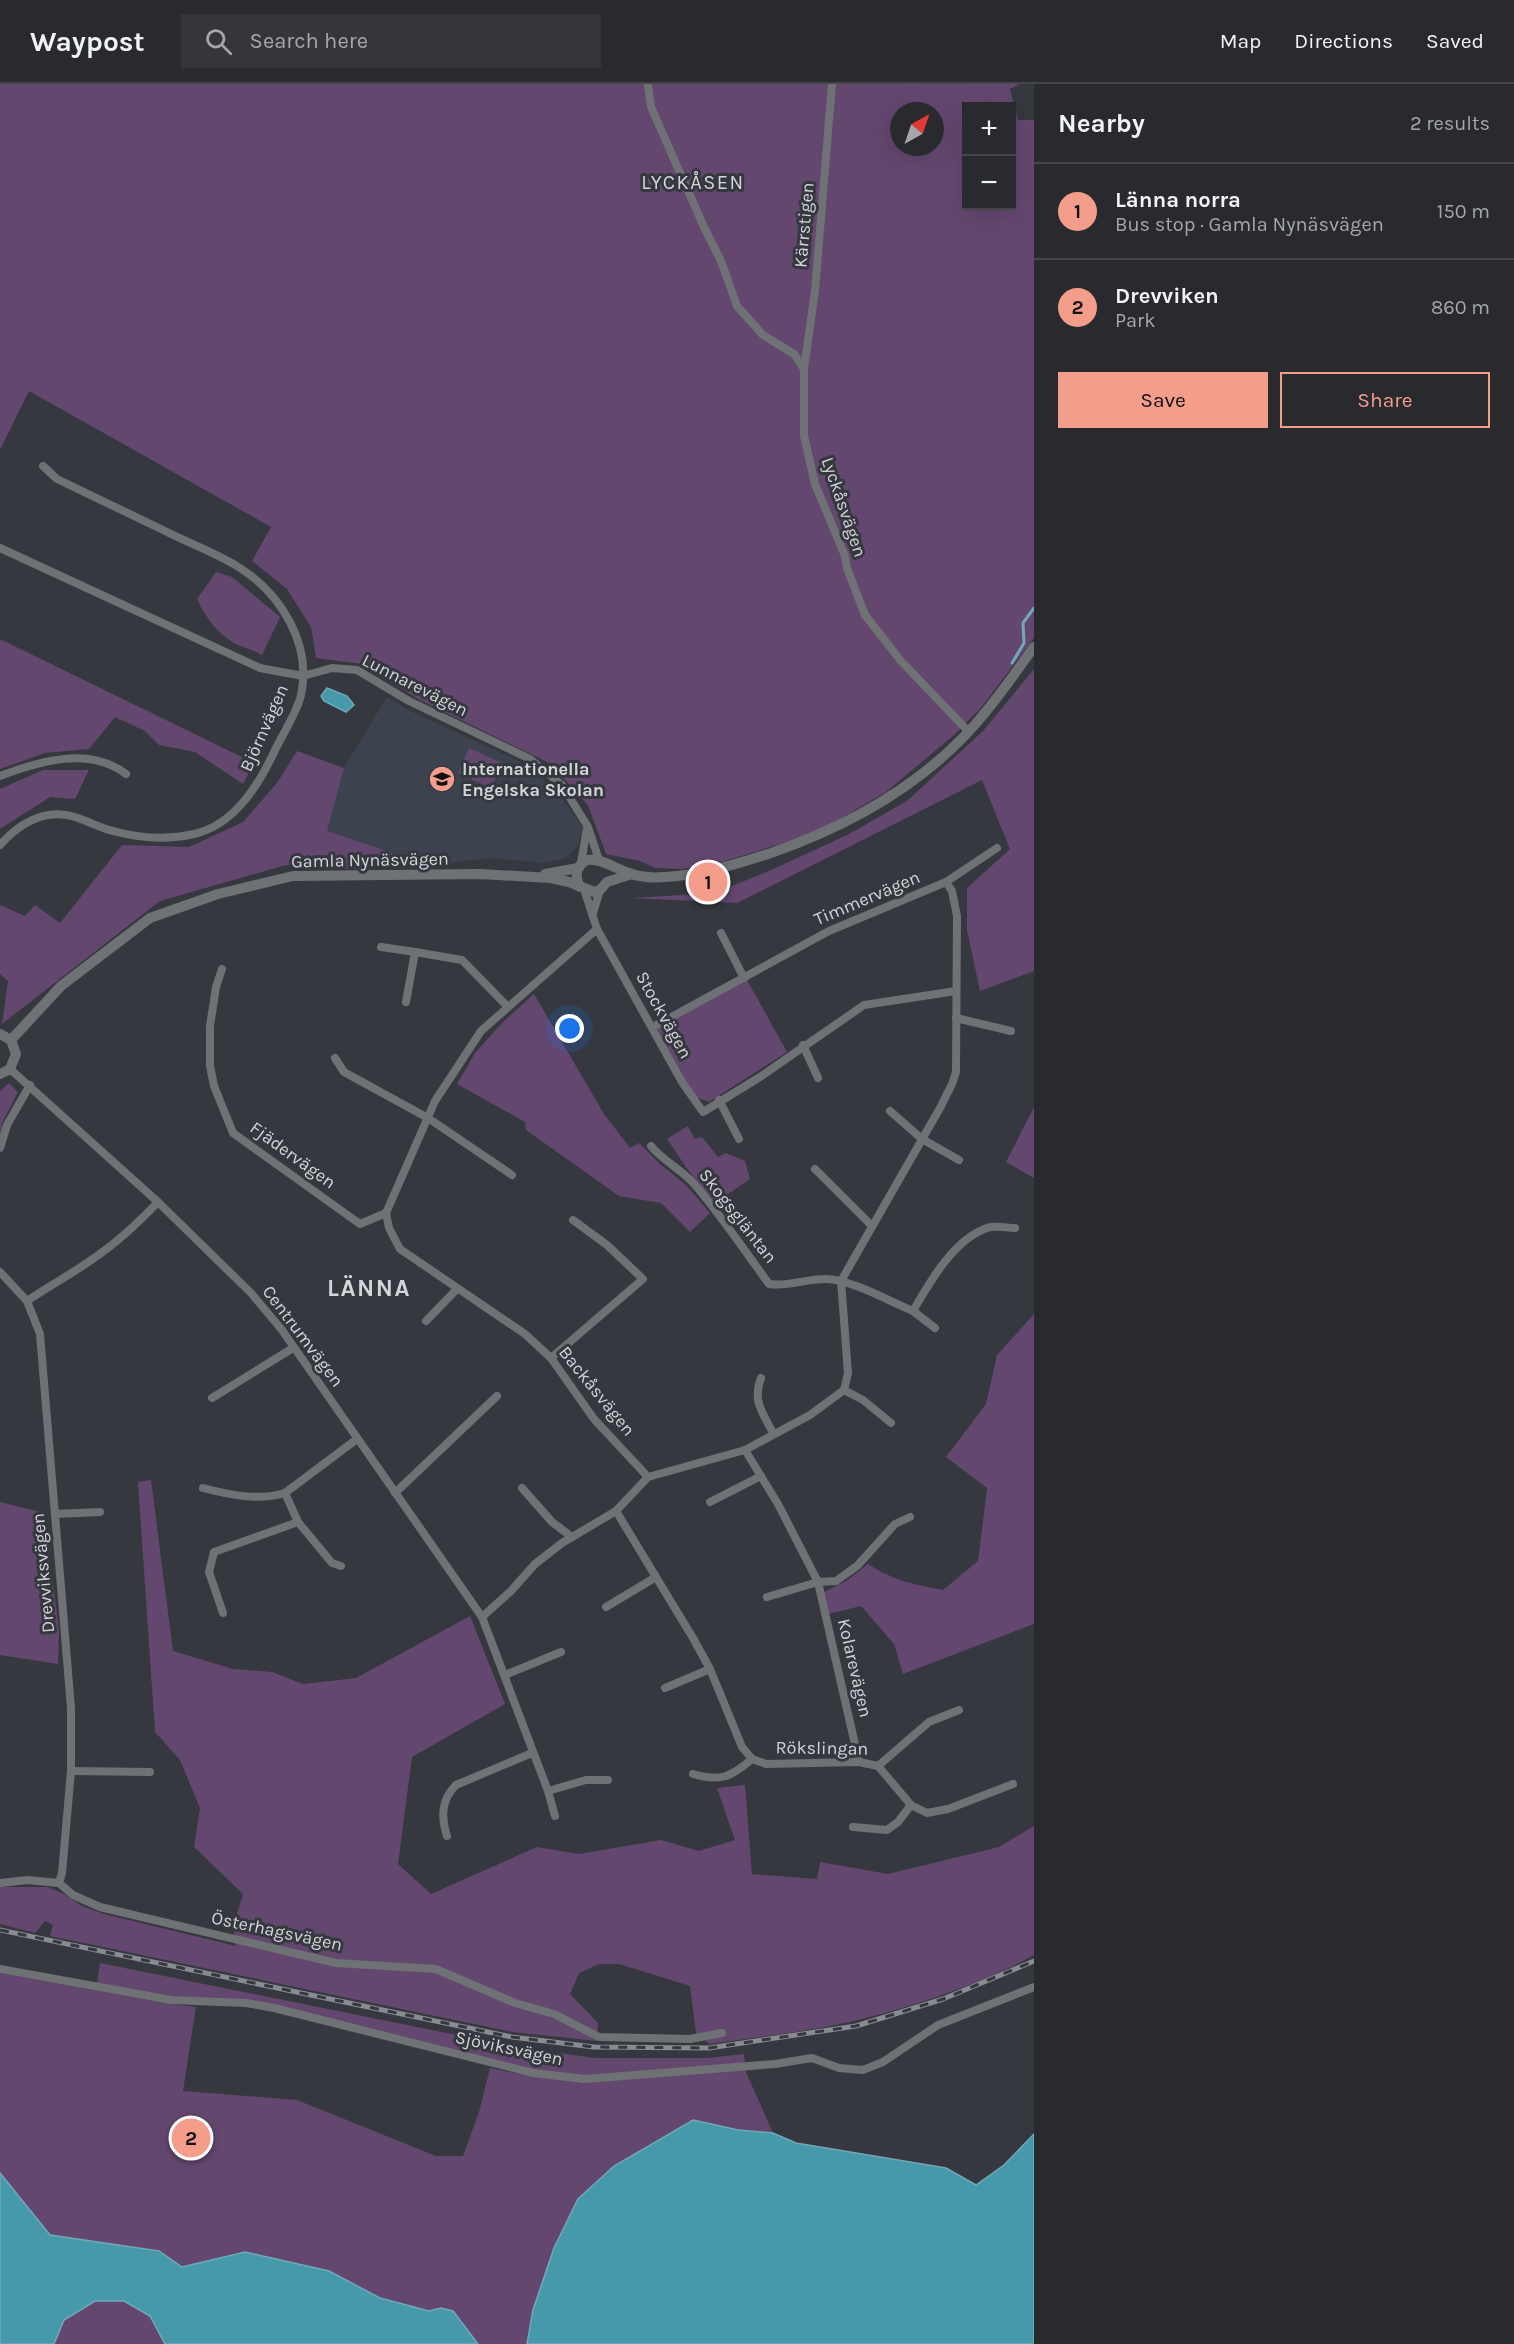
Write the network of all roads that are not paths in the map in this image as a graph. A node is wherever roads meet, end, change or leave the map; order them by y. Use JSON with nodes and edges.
{"nodes":[{"id":1,"x":648,"y":84,"type":"edge"},
{"id":2,"x":832,"y":84,"type":"edge"},
{"id":3,"x":804,"y":369,"type":"junction"},
{"id":4,"x":43,"y":466,"type":"dead end"},
{"id":5,"x":0,"y":548,"type":"edge"},
{"id":6,"x":1034,"y":647,"type":"edge"},
{"id":7,"x":303,"y":676,"type":"junction"},
{"id":8,"x":968,"y":732,"type":"junction"},
{"id":9,"x":126,"y":774,"type":"dead end"},
{"id":10,"x":0,"y":776,"type":"edge"},
{"id":11,"x":588,"y":827,"type":"junction"},
{"id":12,"x":0,"y":845,"type":"edge"},
{"id":13,"x":997,"y":848,"type":"dead end"},
{"id":14,"x":602,"y":862,"type":"junction"},
{"id":15,"x":579,"y":865,"type":"junction"},
{"id":16,"x":632,"y":874,"type":"junction"},
{"id":17,"x":530,"y":876,"type":"junction"},
{"id":18,"x":946,"y":882,"type":"junction"},
{"id":19,"x":603,"y":886,"type":"junction"},
{"id":20,"x":582,"y":888,"type":"junction"},
{"id":21,"x":593,"y":913,"type":"junction"},
{"id":22,"x":597,"y":929,"type":"junction"},
{"id":23,"x":721,"y":933,"type":"dead end"},
{"id":24,"x":381,"y":947,"type":"dead end"},
{"id":25,"x":415,"y":952,"type":"junction"},
{"id":26,"x":222,"y":969,"type":"dead end"},
{"id":27,"x":744,"y":978,"type":"junction"},
{"id":28,"x":956,"y":991,"type":"junction"},
{"id":29,"x":406,"y":1002,"type":"dead end"},
{"id":30,"x":508,"y":1007,"type":"junction"},
{"id":31,"x":956,"y":1018,"type":"junction"},
{"id":32,"x":653,"y":1027,"type":"junction"},
{"id":33,"x":1011,"y":1031,"type":"dead end"},
{"id":34,"x":0,"y":1034,"type":"edge"},
{"id":35,"x":10,"y":1040,"type":"junction"},
{"id":36,"x":803,"y":1045,"type":"junction"},
{"id":37,"x":335,"y":1058,"type":"dead end"},
{"id":38,"x":5,"y":1071,"type":"edge"},
{"id":39,"x":818,"y":1078,"type":"dead end"},
{"id":40,"x":30,"y":1085,"type":"junction"},
{"id":41,"x":719,"y":1100,"type":"junction"},
{"id":42,"x":890,"y":1111,"type":"dead end"},
{"id":43,"x":428,"y":1118,"type":"junction"},
{"id":44,"x":739,"y":1139,"type":"dead end"},
{"id":45,"x":922,"y":1139,"type":"junction"},
{"id":46,"x":651,"y":1146,"type":"dead end"},
{"id":47,"x":0,"y":1148,"type":"edge"},
{"id":48,"x":959,"y":1160,"type":"dead end"},
{"id":49,"x":815,"y":1169,"type":"dead end"},
{"id":50,"x":512,"y":1175,"type":"dead end"},
{"id":51,"x":158,"y":1202,"type":"junction"},
{"id":52,"x":386,"y":1213,"type":"junction"},
{"id":53,"x":573,"y":1220,"type":"dead end"},
{"id":54,"x":872,"y":1226,"type":"junction"},
{"id":55,"x":1015,"y":1228,"type":"dead end"},
{"id":56,"x":0,"y":1272,"type":"edge"},
{"id":57,"x":841,"y":1281,"type":"junction"},
{"id":58,"x":457,"y":1289,"type":"junction"},
{"id":59,"x":27,"y":1301,"type":"junction"},
{"id":60,"x":913,"y":1311,"type":"junction"},
{"id":61,"x":426,"y":1322,"type":"dead end"},
{"id":62,"x":935,"y":1328,"type":"dead end"},
{"id":63,"x":293,"y":1348,"type":"junction"},
{"id":64,"x":551,"y":1358,"type":"junction"},
{"id":65,"x":761,"y":1378,"type":"dead end"},
{"id":66,"x":844,"y":1390,"type":"junction"},
{"id":67,"x":497,"y":1396,"type":"dead end"},
{"id":68,"x":212,"y":1398,"type":"dead end"},
{"id":69,"x":891,"y":1423,"type":"dead end"},
{"id":70,"x":773,"y":1433,"type":"junction"},
{"id":71,"x":357,"y":1439,"type":"junction"},
{"id":72,"x":745,"y":1450,"type":"junction"},
{"id":73,"x":761,"y":1476,"type":"junction"},
{"id":74,"x":648,"y":1478,"type":"junction"},
{"id":75,"x":203,"y":1488,"type":"dead end"},
{"id":76,"x":522,"y":1488,"type":"dead end"},
{"id":77,"x":285,"y":1492,"type":"junction"},
{"id":78,"x":395,"y":1493,"type":"junction"},
{"id":79,"x":710,"y":1502,"type":"dead end"},
{"id":80,"x":616,"y":1510,"type":"junction"},
{"id":81,"x":100,"y":1512,"type":"dead end"},
{"id":82,"x":55,"y":1515,"type":"junction"},
{"id":83,"x":910,"y":1517,"type":"dead end"},
{"id":84,"x":298,"y":1522,"type":"junction"},
{"id":85,"x":572,"y":1538,"type":"junction"},
{"id":86,"x":340,"y":1566,"type":"dead end"},
{"id":87,"x":656,"y":1576,"type":"junction"},
{"id":88,"x":818,"y":1582,"type":"junction"},
{"id":89,"x":767,"y":1597,"type":"dead end"},
{"id":90,"x":606,"y":1607,"type":"dead end"},
{"id":91,"x":223,"y":1613,"type":"dead end"},
{"id":92,"x":482,"y":1617,"type":"junction"},
{"id":93,"x":561,"y":1652,"type":"dead end"},
{"id":94,"x":710,"y":1669,"type":"junction"},
{"id":95,"x":505,"y":1675,"type":"junction"},
{"id":96,"x":664,"y":1688,"type":"dead end"},
{"id":97,"x":959,"y":1710,"type":"dead end"},
{"id":98,"x":532,"y":1753,"type":"junction"},
{"id":99,"x":752,"y":1758,"type":"junction"},
{"id":100,"x":859,"y":1762,"type":"junction"},
{"id":101,"x":878,"y":1766,"type":"junction"},
{"id":102,"x":71,"y":1771,"type":"junction"},
{"id":103,"x":150,"y":1772,"type":"dead end"},
{"id":104,"x":693,"y":1774,"type":"dead end"},
{"id":105,"x":608,"y":1780,"type":"dead end"},
{"id":106,"x":1013,"y":1784,"type":"dead end"},
{"id":107,"x":548,"y":1791,"type":"junction"},
{"id":108,"x":911,"y":1805,"type":"junction"},
{"id":109,"x":555,"y":1816,"type":"dead end"},
{"id":110,"x":854,"y":1827,"type":"dead end"},
{"id":111,"x":447,"y":1836,"type":"dead end"},
{"id":112,"x":0,"y":1883,"type":"edge"},
{"id":113,"x":58,"y":1883,"type":"junction"},
{"id":114,"x":0,"y":1969,"type":"edge"},
{"id":115,"x":1034,"y":1987,"type":"edge"},
{"id":116,"x":722,"y":2033,"type":"dead end"}],
"edges":[{"from":1,"to":3,"type":"street"},
{"from":2,"to":3,"type":"street","name":"Kärrstigen"},
{"from":3,"to":8,"type":"street","name":"Lyckåsvägen"},
{"from":4,"to":7,"type":"street","name":"Björnvägen"},
{"from":5,"to":7,"type":"street","name":"Lunnarevägen"},
{"from":6,"to":8,"type":"street","name":"Gamla Nynäsvägen"},
{"from":7,"to":11,"type":"street","name":"Lunnarevägen"},
{"from":7,"to":12,"type":"street","name":"Björnvägen"},
{"from":8,"to":16,"type":"street","name":"Gamla Nynäsvägen"},
{"from":9,"to":10,"type":"street"},
{"from":11,"to":14,"type":"street","name":"Lunnarevägen"},
{"from":11,"to":15,"type":"street"},
{"from":13,"to":18,"type":"street"},
{"from":14,"to":15,"type":"street","name":"Gamla Nynäsvägen"},
{"from":14,"to":16,"type":"street","name":"Gamla Nynäsvägen"},
{"from":14,"to":19,"type":"street"},
{"from":15,"to":17,"type":"street","name":"Gamla Nynäsvägen"},
{"from":15,"to":20,"type":"street"},
{"from":16,"to":19,"type":"street","name":"Gamla Nynäsvägen"},
{"from":17,"to":20,"type":"street","name":"Gamla Nynäsvägen"},
{"from":17,"to":35,"type":"street","name":"Gamla Nynäsvägen"},
{"from":18,"to":27,"type":"street","name":"Timmervägen"},
{"from":18,"to":28,"type":"street","name":"Timmervägen"},
{"from":19,"to":20,"type":"street","name":"Gamla Nynäsvägen"},
{"from":19,"to":21,"type":"street"},
{"from":20,"to":21,"type":"street","name":"Stockvägen"},
{"from":21,"to":22,"type":"street","name":"Stockvägen"},
{"from":22,"to":30,"type":"street"},
{"from":22,"to":32,"type":"street","name":"Stockvägen"},
{"from":23,"to":27,"type":"street"},
{"from":24,"to":25,"type":"street"},
{"from":25,"to":29,"type":"street"},
{"from":25,"to":30,"type":"street"},
{"from":26,"to":52,"type":"street","name":"Fjädervägen"},
{"from":27,"to":32,"type":"street","name":"Timmervägen"},
{"from":28,"to":31,"type":"street","name":"Timmervägen"},
{"from":28,"to":36,"type":"street","name":"Stockvägen"},
{"from":30,"to":43,"type":"street"},
{"from":31,"to":33,"type":"street"},
{"from":31,"to":45,"type":"street","name":"Timmervägen"},
{"from":32,"to":41,"type":"street","name":"Stockvägen"},
{"from":34,"to":35,"type":"street"},
{"from":35,"to":38,"type":"street"},
{"from":36,"to":39,"type":"street"},
{"from":36,"to":41,"type":"street","name":"Stockvägen"},
{"from":37,"to":43,"type":"street"},
{"from":38,"to":40,"type":"street","name":"Centrumvägen"},
{"from":40,"to":47,"type":"street"},
{"from":40,"to":51,"type":"street","name":"Centrumvägen"},
{"from":41,"to":44,"type":"street"},
{"from":42,"to":45,"type":"street"},
{"from":43,"to":50,"type":"street"},
{"from":43,"to":52,"type":"street"},
{"from":45,"to":48,"type":"street"},
{"from":45,"to":54,"type":"street","name":"Timmervägen"},
{"from":46,"to":57,"type":"street","name":"Skogsgläntan"},
{"from":49,"to":54,"type":"street"},
{"from":51,"to":59,"type":"street"},
{"from":51,"to":63,"type":"street","name":"Centrumvägen"},
{"from":52,"to":58,"type":"street","name":"Backåsvägen"},
{"from":53,"to":64,"type":"street"},
{"from":54,"to":57,"type":"street","name":"Timmervägen"},
{"from":55,"to":60,"type":"street"},
{"from":56,"to":59,"type":"street","name":"Drevviksvägen"},
{"from":57,"to":60,"type":"street"},
{"from":57,"to":66,"type":"street"},
{"from":58,"to":61,"type":"street"},
{"from":58,"to":64,"type":"street","name":"Backåsvägen"},
{"from":59,"to":82,"type":"street","name":"Drevviksvägen"},
{"from":60,"to":62,"type":"street"},
{"from":63,"to":68,"type":"street"},
{"from":63,"to":71,"type":"street","name":"Centrumvägen"},
{"from":64,"to":74,"type":"street","name":"Backåsvägen"},
{"from":65,"to":70,"type":"street"},
{"from":66,"to":69,"type":"street"},
{"from":66,"to":70,"type":"street"},
{"from":67,"to":78,"type":"street"},
{"from":70,"to":72,"type":"street"},
{"from":71,"to":77,"type":"street"},
{"from":71,"to":78,"type":"street","name":"Centrumvägen"},
{"from":72,"to":73,"type":"street","name":"Kolarevägen"},
{"from":72,"to":74,"type":"street"},
{"from":73,"to":79,"type":"street"},
{"from":73,"to":88,"type":"street","name":"Kolarevägen"},
{"from":74,"to":80,"type":"street"},
{"from":75,"to":77,"type":"street"},
{"from":76,"to":85,"type":"street"},
{"from":77,"to":84,"type":"street"},
{"from":78,"to":92,"type":"street","name":"Centrumvägen"},
{"from":80,"to":85,"type":"street"},
{"from":80,"to":87,"type":"street","name":"Rökslingan"},
{"from":81,"to":82,"type":"street"},
{"from":82,"to":102,"type":"street","name":"Drevviksvägen"},
{"from":83,"to":88,"type":"street"},
{"from":84,"to":86,"type":"street"},
{"from":84,"to":91,"type":"street"},
{"from":85,"to":92,"type":"street"},
{"from":87,"to":90,"type":"street"},
{"from":87,"to":94,"type":"street","name":"Rökslingan"},
{"from":88,"to":89,"type":"street"},
{"from":88,"to":100,"type":"street","name":"Kolarevägen"},
{"from":92,"to":95,"type":"street","name":"Centrumvägen"},
{"from":93,"to":95,"type":"street"},
{"from":94,"to":96,"type":"street"},
{"from":94,"to":99,"type":"street","name":"Rökslingan"},
{"from":95,"to":98,"type":"street","name":"Centrumvägen"},
{"from":97,"to":101,"type":"street"},
{"from":98,"to":107,"type":"street","name":"Centrumvägen"},
{"from":98,"to":111,"type":"street"},
{"from":99,"to":100,"type":"street","name":"Rökslingan"},
{"from":99,"to":104,"type":"street","name":"Rökslingan"},
{"from":100,"to":101,"type":"street","name":"Rökslingan"},
{"from":101,"to":108,"type":"street","name":"Rökslingan"},
{"from":102,"to":103,"type":"street"},
{"from":102,"to":113,"type":"street","name":"Drevviksvägen"},
{"from":105,"to":107,"type":"street"},
{"from":106,"to":108,"type":"street"},
{"from":107,"to":109,"type":"street","name":"Centrumvägen"},
{"from":108,"to":110,"type":"street"},
{"from":112,"to":113,"type":"street","name":"Österhagsvägen"},
{"from":113,"to":116,"type":"street","name":"Österhagsvägen"},
{"from":114,"to":115,"type":"street","name":"Sjöviksvägen"}]}
